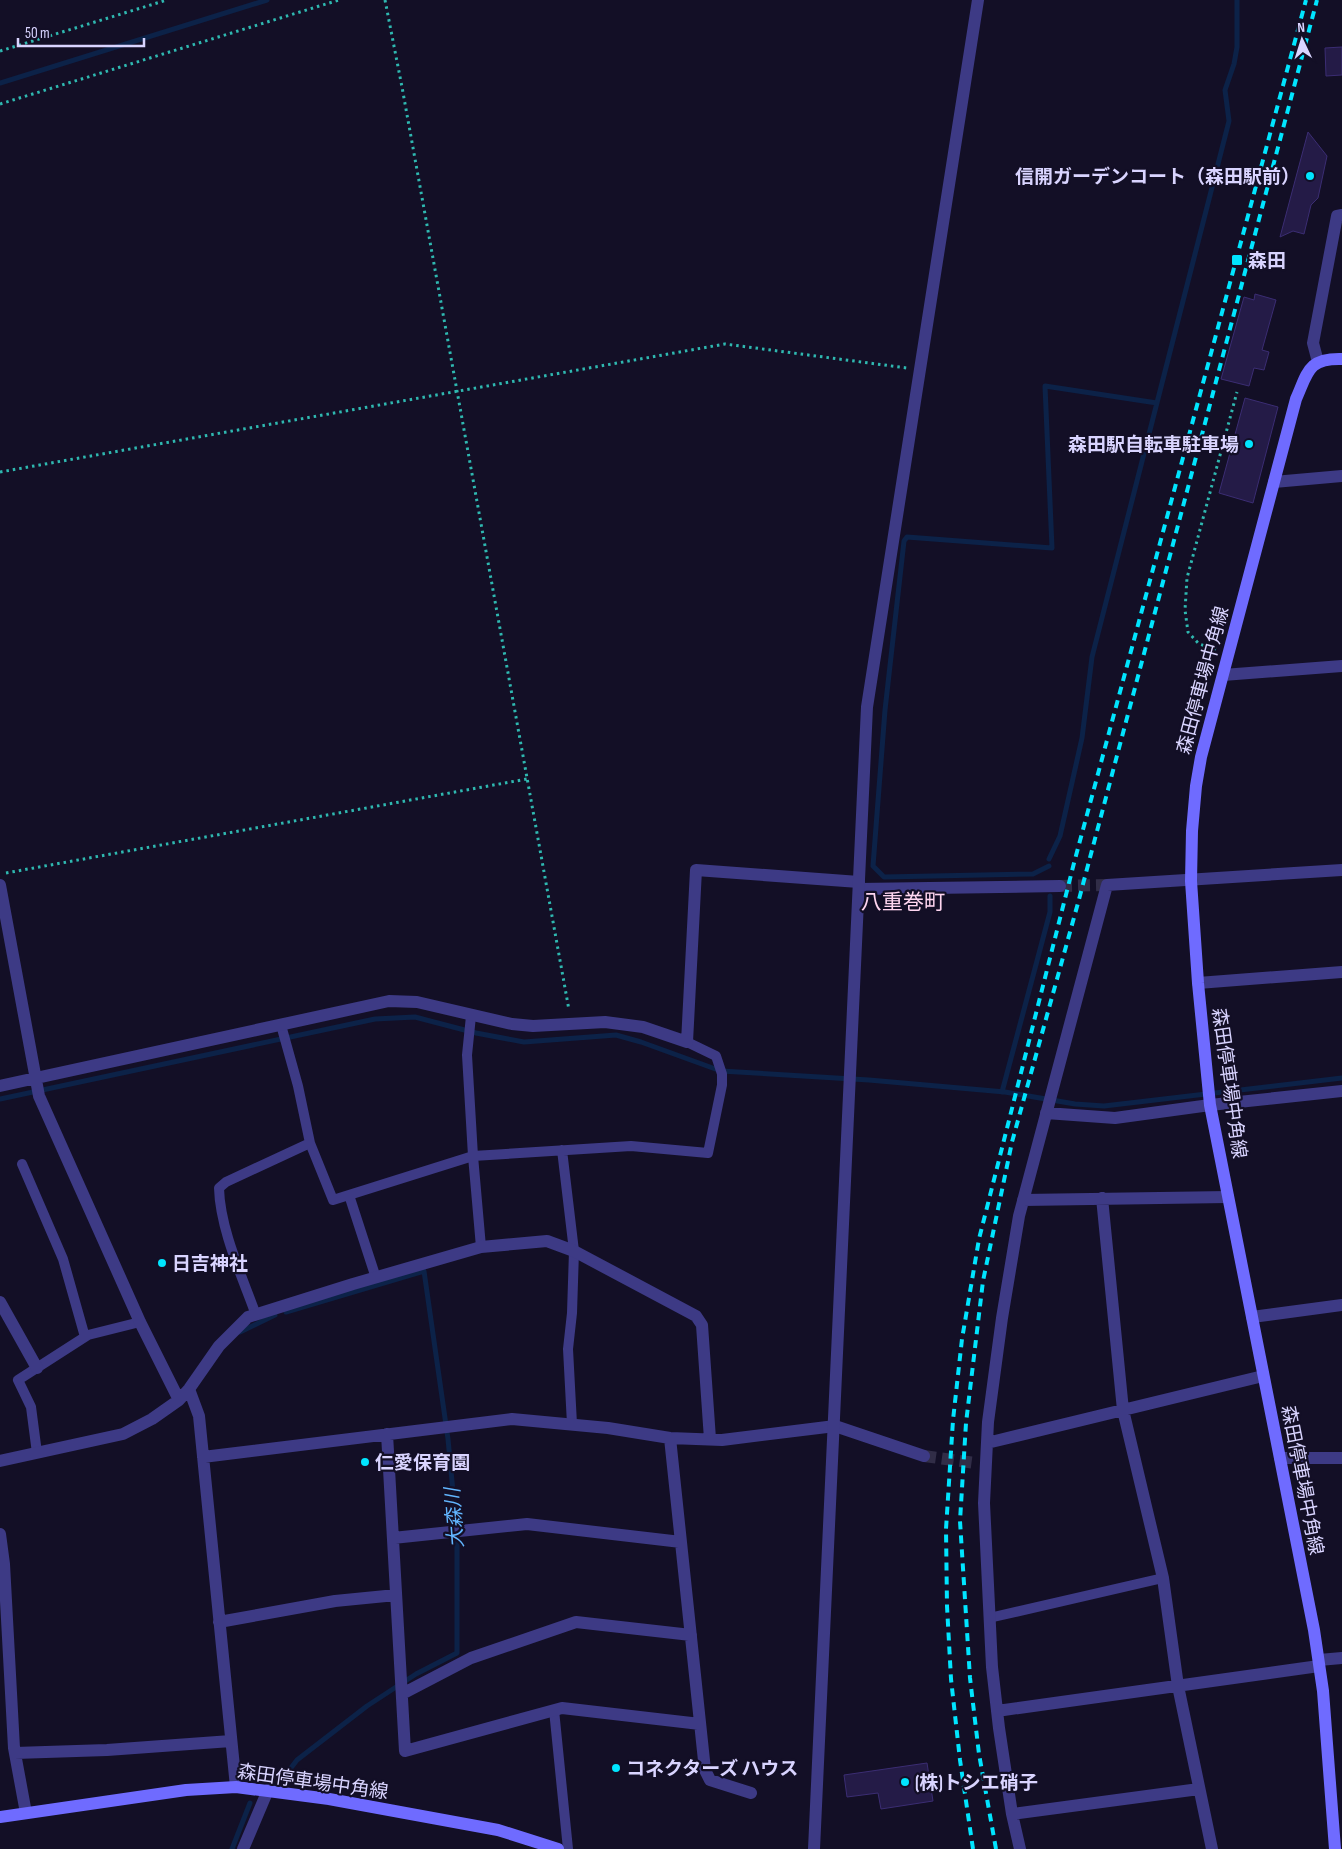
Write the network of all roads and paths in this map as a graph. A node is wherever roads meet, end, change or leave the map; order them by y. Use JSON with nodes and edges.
{"nodes":[{"id":1,"x":167,"y":0,"type":"edge"},
{"id":2,"x":339,"y":0,"type":"edge"},
{"id":3,"x":385,"y":0,"type":"edge"},
{"id":4,"x":978,"y":0,"type":"edge"},
{"id":5,"x":0,"y":51,"type":"edge"},
{"id":6,"x":0,"y":104,"type":"edge"},
{"id":7,"x":1342,"y":215,"type":"edge"},
{"id":8,"x":1342,"y":359,"type":"edge"},
{"id":9,"x":1318,"y":362,"type":"junction"},
{"id":10,"x":920,"y":370,"type":"junction"},
{"id":11,"x":457,"y":390,"type":"junction"},
{"id":12,"x":1237,"y":392,"type":"dead end"},
{"id":13,"x":0,"y":472,"type":"edge"},
{"id":14,"x":1342,"y":476,"type":"edge"},
{"id":15,"x":1274,"y":482,"type":"junction"},
{"id":16,"x":1229,"y":652,"type":"junction"},
{"id":17,"x":1342,"y":666,"type":"edge"},
{"id":18,"x":1223,"y":675,"type":"junction"},
{"id":19,"x":527,"y":779,"type":"junction"},
{"id":20,"x":1342,"y":870,"type":"edge"},
{"id":21,"x":0,"y":874,"type":"edge"},
{"id":22,"x":1191,"y":880,"type":"junction"},
{"id":23,"x":0,"y":885,"type":"edge"},
{"id":24,"x":859,"y":886,"type":"junction"},
{"id":25,"x":1060,"y":886,"type":"tunnel mouth"},
{"id":26,"x":1342,"y":972,"type":"edge"},
{"id":27,"x":1198,"y":983,"type":"junction"},
{"id":28,"x":471,"y":1020,"type":"junction"},
{"id":29,"x":572,"y":1024,"type":"junction"},
{"id":30,"x":282,"y":1029,"type":"junction"},
{"id":31,"x":687,"y":1042,"type":"junction"},
{"id":32,"x":0,"y":1086,"type":"edge"},
{"id":33,"x":37,"y":1086,"type":"junction"},
{"id":34,"x":1342,"y":1091,"type":"edge"},
{"id":35,"x":1210,"y":1102,"type":"junction"},
{"id":36,"x":1046,"y":1113,"type":"junction"},
{"id":37,"x":310,"y":1143,"type":"junction"},
{"id":38,"x":562,"y":1150,"type":"junction"},
{"id":39,"x":473,"y":1156,"type":"junction"},
{"id":40,"x":22,"y":1164,"type":"dead end"},
{"id":41,"x":349,"y":1195,"type":"junction"},
{"id":42,"x":1228,"y":1197,"type":"junction"},
{"id":43,"x":1102,"y":1198,"type":"junction"},
{"id":44,"x":1023,"y":1200,"type":"junction"},
{"id":45,"x":481,"y":1247,"type":"junction"},
{"id":46,"x":574,"y":1251,"type":"junction"},
{"id":47,"x":376,"y":1278,"type":"junction"},
{"id":48,"x":0,"y":1302,"type":"edge"},
{"id":49,"x":1342,"y":1305,"type":"edge"},
{"id":50,"x":256,"y":1315,"type":"junction"},
{"id":51,"x":1252,"y":1317,"type":"junction"},
{"id":52,"x":140,"y":1322,"type":"junction"},
{"id":53,"x":85,"y":1337,"type":"junction"},
{"id":54,"x":37,"y":1368,"type":"junction"},
{"id":55,"x":1263,"y":1376,"type":"junction"},
{"id":56,"x":189,"y":1390,"type":"junction"},
{"id":57,"x":179,"y":1400,"type":"junction"},
{"id":58,"x":1123,"y":1410,"type":"junction"},
{"id":59,"x":572,"y":1424,"type":"junction"},
{"id":60,"x":834,"y":1426,"type":"junction"},
{"id":61,"x":387,"y":1434,"type":"junction"},
{"id":62,"x":670,"y":1438,"type":"junction"},
{"id":63,"x":710,"y":1439,"type":"junction"},
{"id":64,"x":987,"y":1443,"type":"junction"},
{"id":65,"x":37,"y":1453,"type":"junction"},
{"id":66,"x":924,"y":1456,"type":"tunnel mouth"},
{"id":67,"x":203,"y":1457,"type":"junction"},
{"id":68,"x":1280,"y":1458,"type":"junction"},
{"id":69,"x":1342,"y":1458,"type":"edge"},
{"id":70,"x":0,"y":1461,"type":"edge"},
{"id":71,"x":0,"y":1534,"type":"edge"},
{"id":72,"x":393,"y":1538,"type":"junction"},
{"id":73,"x":681,"y":1542,"type":"junction"},
{"id":74,"x":1163,"y":1578,"type":"junction"},
{"id":75,"x":396,"y":1595,"type":"junction"},
{"id":76,"x":989,"y":1618,"type":"junction"},
{"id":77,"x":219,"y":1622,"type":"junction"},
{"id":78,"x":691,"y":1635,"type":"junction"},
{"id":79,"x":1342,"y":1658,"type":"edge"},
{"id":80,"x":1319,"y":1663,"type":"junction"},
{"id":81,"x":1178,"y":1686,"type":"junction"},
{"id":82,"x":402,"y":1687,"type":"junction"},
{"id":83,"x":554,"y":1710,"type":"junction"},
{"id":84,"x":997,"y":1711,"type":"junction"},
{"id":85,"x":700,"y":1724,"type":"junction"},
{"id":86,"x":231,"y":1741,"type":"junction"},
{"id":87,"x":15,"y":1753,"type":"junction"},
{"id":88,"x":236,"y":1787,"type":"junction"},
{"id":89,"x":1199,"y":1789,"type":"junction"},
{"id":90,"x":268,"y":1790,"type":"junction"},
{"id":91,"x":751,"y":1793,"type":"dead end"},
{"id":92,"x":26,"y":1813,"type":"junction"},
{"id":93,"x":1012,"y":1814,"type":"junction"},
{"id":94,"x":0,"y":1817,"type":"edge"},
{"id":95,"x":243,"y":1849,"type":"edge"},
{"id":96,"x":558,"y":1849,"type":"edge"},
{"id":97,"x":568,"y":1849,"type":"edge"},
{"id":98,"x":814,"y":1849,"type":"edge"},
{"id":99,"x":1020,"y":1849,"type":"edge"},
{"id":100,"x":1212,"y":1849,"type":"edge"},
{"id":101,"x":1335,"y":1849,"type":"edge"}],
"edges":[{"from":1,"to":5,"type":"path"},
{"from":2,"to":6,"type":"path"},
{"from":3,"to":11,"type":"path"},
{"from":4,"to":10,"type":"street"},
{"from":7,"to":9,"type":"street"},
{"from":8,"to":9,"type":"main road"},
{"from":9,"to":15,"type":"main road","name":"森田停車場中角線"},
{"from":10,"to":11,"type":"path"},
{"from":10,"to":24,"type":"street"},
{"from":11,"to":13,"type":"path"},
{"from":11,"to":19,"type":"path"},
{"from":12,"to":16,"type":"path"},
{"from":14,"to":15,"type":"street"},
{"from":15,"to":16,"type":"main road","name":"森田停車場中角線"},
{"from":16,"to":18,"type":"main road","name":"森田停車場中角線"},
{"from":17,"to":18,"type":"street"},
{"from":18,"to":22,"type":"main road","name":"森田停車場中角線"},
{"from":19,"to":21,"type":"path"},
{"from":19,"to":29,"type":"path"},
{"from":20,"to":22,"type":"street"},
{"from":22,"to":27,"type":"main road","name":"森田停車場中角線"},
{"from":22,"to":36,"type":"street"},
{"from":23,"to":33,"type":"street"},
{"from":24,"to":25,"type":"street"},
{"from":24,"to":31,"type":"street"},
{"from":24,"to":60,"type":"street"},
{"from":26,"to":27,"type":"street"},
{"from":27,"to":35,"type":"main road","name":"森田停車場中角線"},
{"from":28,"to":29,"type":"street"},
{"from":28,"to":30,"type":"street"},
{"from":28,"to":39,"type":"lane"},
{"from":29,"to":31,"type":"street"},
{"from":30,"to":33,"type":"street"},
{"from":30,"to":37,"type":"lane"},
{"from":31,"to":38,"type":"lane"},
{"from":32,"to":33,"type":"street"},
{"from":33,"to":52,"type":"street"},
{"from":34,"to":35,"type":"street"},
{"from":35,"to":36,"type":"street"},
{"from":35,"to":42,"type":"main road","name":"森田停車場中角線"},
{"from":36,"to":44,"type":"street"},
{"from":37,"to":41,"type":"lane"},
{"from":37,"to":50,"type":"lane"},
{"from":38,"to":39,"type":"lane"},
{"from":38,"to":46,"type":"lane"},
{"from":39,"to":41,"type":"lane"},
{"from":39,"to":45,"type":"lane"},
{"from":40,"to":53,"type":"lane"},
{"from":41,"to":47,"type":"lane"},
{"from":42,"to":43,"type":"street"},
{"from":42,"to":51,"type":"main road","name":"森田停車場中角線"},
{"from":43,"to":44,"type":"street"},
{"from":43,"to":58,"type":"street"},
{"from":44,"to":64,"type":"street"},
{"from":45,"to":46,"type":"street"},
{"from":45,"to":47,"type":"street"},
{"from":46,"to":59,"type":"lane"},
{"from":46,"to":63,"type":"street"},
{"from":47,"to":50,"type":"street"},
{"from":48,"to":54,"type":"street"},
{"from":49,"to":51,"type":"street"},
{"from":50,"to":56,"type":"street"},
{"from":51,"to":55,"type":"main road","name":"森田停車場中角線"},
{"from":52,"to":53,"type":"lane"},
{"from":52,"to":57,"type":"street"},
{"from":53,"to":54,"type":"lane"},
{"from":54,"to":65,"type":"lane"},
{"from":55,"to":58,"type":"street"},
{"from":55,"to":68,"type":"main road","name":"森田停車場中角線"},
{"from":56,"to":57,"type":"street"},
{"from":56,"to":67,"type":"street"},
{"from":57,"to":65,"type":"street"},
{"from":58,"to":64,"type":"street"},
{"from":58,"to":74,"type":"street"},
{"from":59,"to":61,"type":"street"},
{"from":59,"to":62,"type":"street"},
{"from":60,"to":63,"type":"street"},
{"from":60,"to":66,"type":"street"},
{"from":60,"to":98,"type":"street"},
{"from":61,"to":67,"type":"street"},
{"from":61,"to":72,"type":"street"},
{"from":62,"to":63,"type":"street"},
{"from":62,"to":73,"type":"street"},
{"from":64,"to":76,"type":"street"},
{"from":65,"to":70,"type":"street"},
{"from":67,"to":77,"type":"street"},
{"from":68,"to":69,"type":"street"},
{"from":68,"to":80,"type":"main road","name":"森田停車場中角線"},
{"from":71,"to":87,"type":"street"},
{"from":72,"to":73,"type":"street"},
{"from":72,"to":75,"type":"street"},
{"from":73,"to":78,"type":"street"},
{"from":74,"to":76,"type":"lane"},
{"from":74,"to":81,"type":"street"},
{"from":75,"to":77,"type":"street"},
{"from":75,"to":82,"type":"street"},
{"from":76,"to":84,"type":"street"},
{"from":77,"to":86,"type":"street"},
{"from":78,"to":82,"type":"street"},
{"from":78,"to":85,"type":"street"},
{"from":79,"to":80,"type":"street"},
{"from":80,"to":81,"type":"street"},
{"from":80,"to":101,"type":"main road","name":"森田停車場中角線"},
{"from":81,"to":84,"type":"street"},
{"from":81,"to":89,"type":"street"},
{"from":82,"to":83,"type":"street"},
{"from":83,"to":85,"type":"street"},
{"from":83,"to":97,"type":"lane"},
{"from":84,"to":93,"type":"street"},
{"from":85,"to":91,"type":"street"},
{"from":86,"to":87,"type":"street"},
{"from":86,"to":88,"type":"street"},
{"from":87,"to":92,"type":"street"},
{"from":88,"to":90,"type":"main road","name":"森田停車場中角線"},
{"from":88,"to":92,"type":"main road","name":"森田停車場中角線"},
{"from":89,"to":93,"type":"street"},
{"from":89,"to":100,"type":"street"},
{"from":90,"to":95,"type":"street"},
{"from":90,"to":96,"type":"main road","name":"森田停車場中角線"},
{"from":92,"to":94,"type":"main road","name":"森田停車場中角線"},
{"from":93,"to":99,"type":"street"}]}
